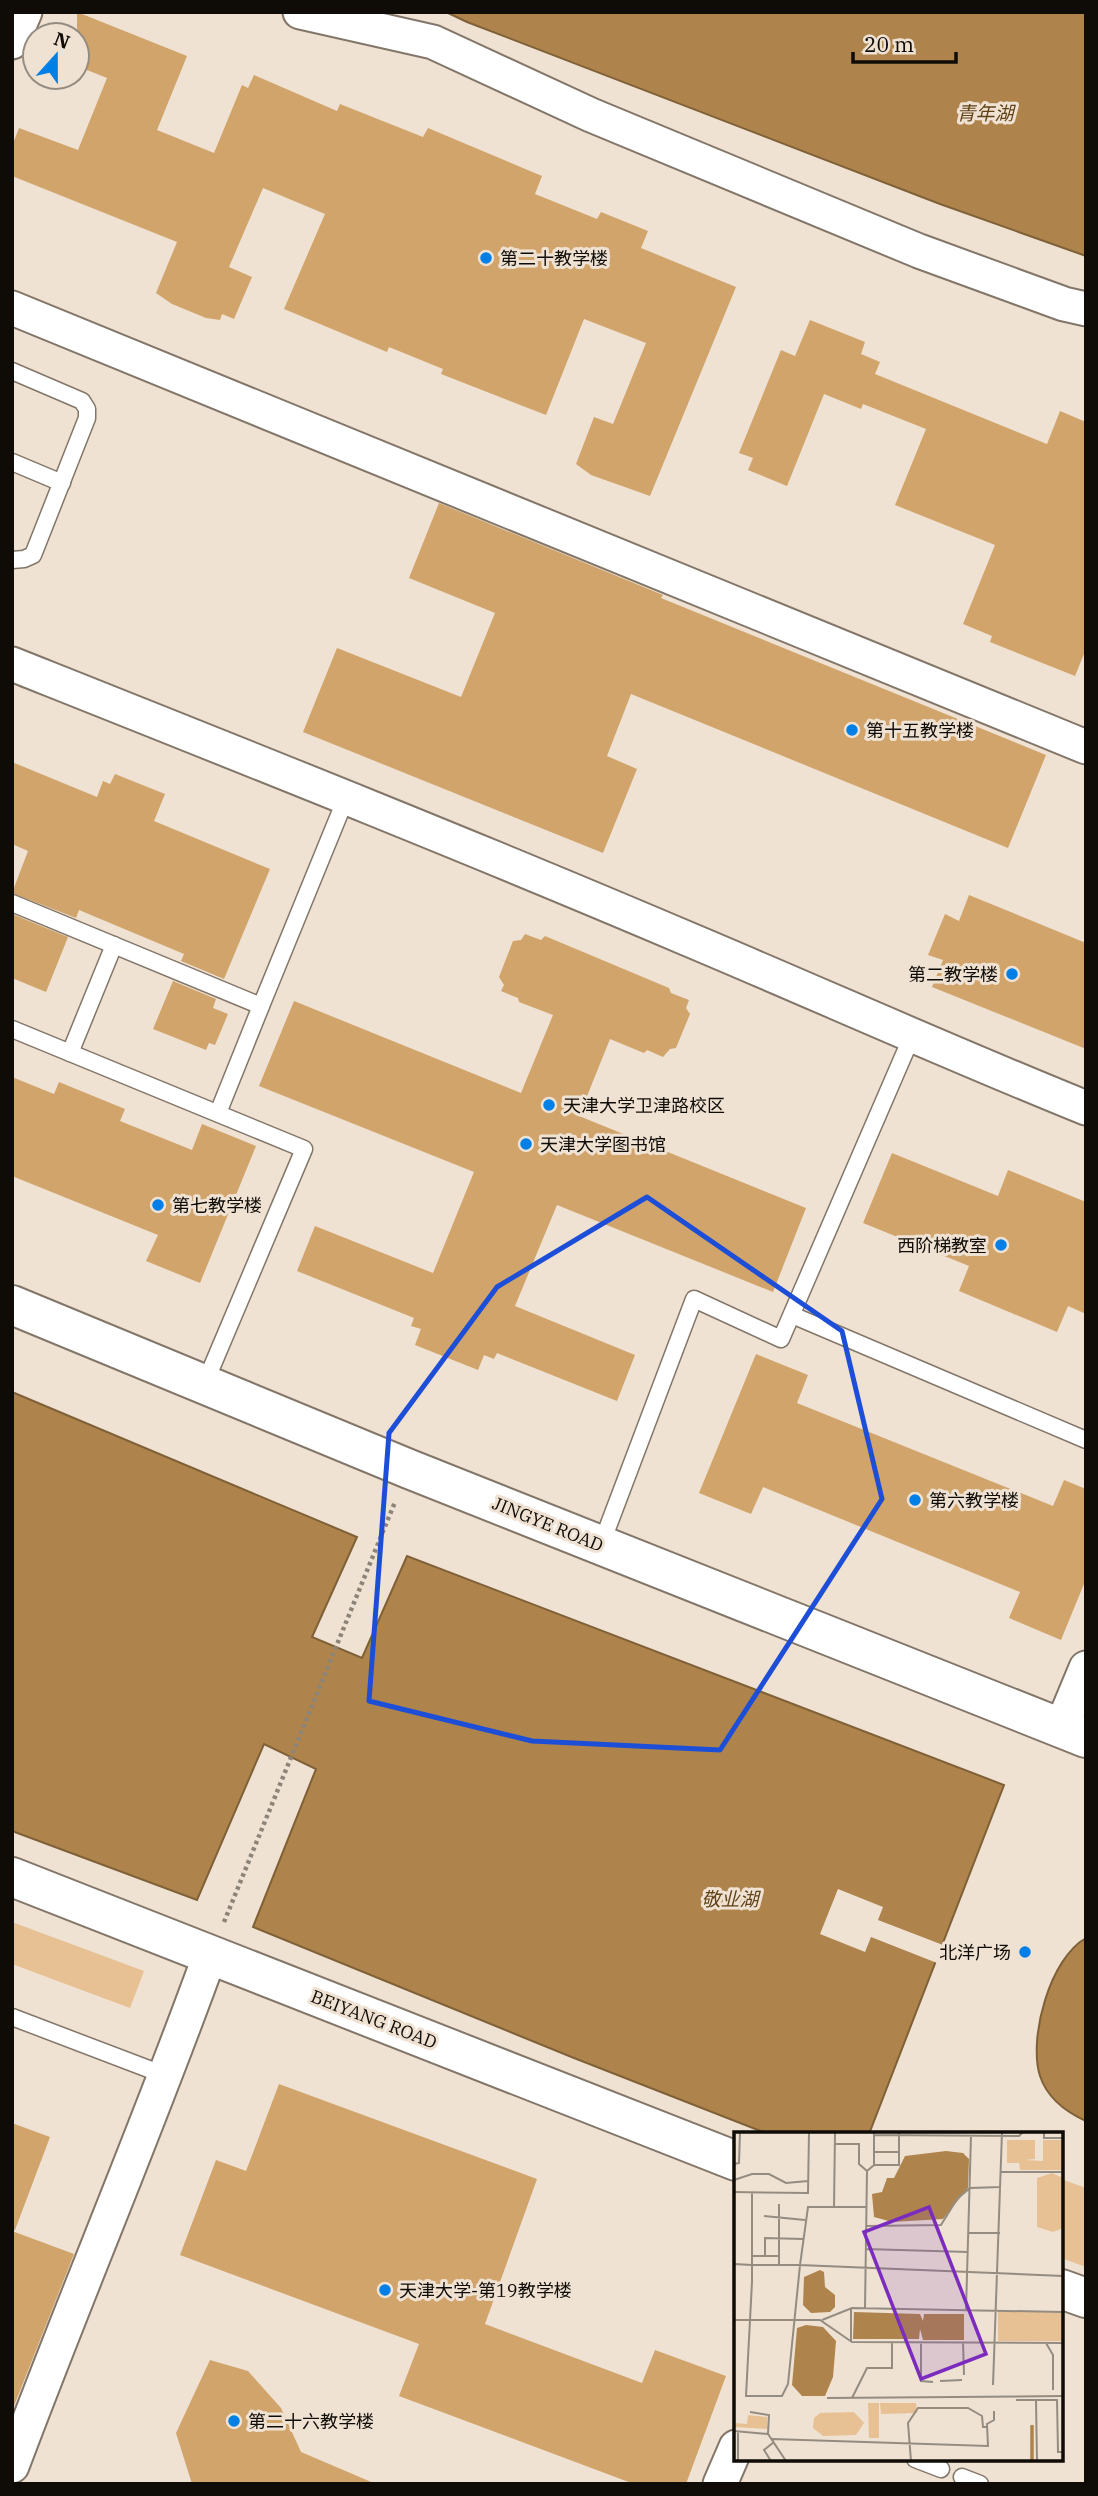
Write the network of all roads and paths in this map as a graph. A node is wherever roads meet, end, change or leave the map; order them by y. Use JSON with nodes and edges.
{"nodes":[{"id":1,"x":25,"y":12,"type":"edge"},
{"id":2,"x":300,"y":12,"type":"edge"},
{"id":3,"x":12,"y":42,"type":"edge"},
{"id":4,"x":12,"y":308,"type":"edge"},
{"id":5,"x":1086,"y":309,"type":"edge"},
{"id":6,"x":12,"y":370,"type":"edge"},
{"id":7,"x":12,"y":463,"type":"edge"},
{"id":8,"x":62,"y":483,"type":"junction"},
{"id":9,"x":12,"y":560,"type":"edge"},
{"id":10,"x":12,"y":664,"type":"edge"},
{"id":11,"x":1086,"y":747,"type":"edge"},
{"id":12,"x":346,"y":798,"type":"junction"},
{"id":13,"x":12,"y":903,"type":"edge"},
{"id":14,"x":114,"y":945,"type":"junction"},
{"id":15,"x":261,"y":1006,"type":"junction"},
{"id":16,"x":12,"y":1029,"type":"edge"},
{"id":17,"x":912,"y":1036,"type":"junction"},
{"id":18,"x":70,"y":1053,"type":"junction"},
{"id":19,"x":1086,"y":1108,"type":"edge"},
{"id":20,"x":218,"y":1114,"type":"junction"},
{"id":21,"x":12,"y":1305,"type":"edge"},
{"id":22,"x":792,"y":1315,"type":"junction"},
{"id":23,"x":205,"y":1383,"type":"junction"},
{"id":24,"x":1086,"y":1440,"type":"edge"},
{"id":25,"x":387,"y":1524,"type":"dead end"},
{"id":26,"x":601,"y":1545,"type":"junction"},
{"id":27,"x":1086,"y":1668,"type":"edge"},
{"id":28,"x":1073,"y":1733,"type":"edge"},
{"id":29,"x":12,"y":1877,"type":"edge"},
{"id":30,"x":217,"y":1938,"type":"junction"},
{"id":31,"x":12,"y":2017,"type":"edge"},
{"id":32,"x":167,"y":2076,"type":"junction"},
{"id":33,"x":734,"y":2160,"type":"edge"},
{"id":34,"x":1063,"y":2290,"type":"edge"},
{"id":35,"x":1086,"y":2298,"type":"edge"},
{"id":36,"x":18,"y":2433,"type":"edge"},
{"id":37,"x":734,"y":2452,"type":"edge"},
{"id":38,"x":920,"y":2461,"type":"edge"},
{"id":39,"x":12,"y":2466,"type":"edge"},
{"id":40,"x":941,"y":2469,"type":"dead end"},
{"id":41,"x":962,"y":2477,"type":"dead end"},
{"id":42,"x":720,"y":2484,"type":"edge"},
{"id":43,"x":980,"y":2484,"type":"edge"}],
"edges":[{"from":1,"to":3,"type":"street"},
{"from":2,"to":5,"type":"street"},
{"from":4,"to":11,"type":"street"},
{"from":6,"to":8,"type":"lane"},
{"from":7,"to":8,"type":"lane"},
{"from":8,"to":9,"type":"lane"},
{"from":10,"to":12,"type":"street"},
{"from":12,"to":15,"type":"lane"},
{"from":12,"to":17,"type":"street"},
{"from":13,"to":14,"type":"lane"},
{"from":14,"to":15,"type":"lane"},
{"from":14,"to":18,"type":"lane"},
{"from":15,"to":20,"type":"lane"},
{"from":16,"to":18,"type":"lane"},
{"from":17,"to":19,"type":"street"},
{"from":17,"to":22,"type":"lane"},
{"from":18,"to":20,"type":"lane"},
{"from":20,"to":23,"type":"lane"},
{"from":21,"to":23,"type":"street","name":"JINGYE ROAD"},
{"from":22,"to":24,"type":"lane"},
{"from":22,"to":26,"type":"lane"},
{"from":23,"to":26,"type":"street","name":"JINGYE ROAD"},
{"from":25,"to":30,"type":"path"},
{"from":26,"to":28,"type":"street","name":"JINGYE ROAD"},
{"from":27,"to":28,"type":"street"},
{"from":29,"to":30,"type":"street","name":"BEIYANG ROAD"},
{"from":30,"to":32,"type":"street"},
{"from":30,"to":33,"type":"street","name":"BEIYANG ROAD"},
{"from":31,"to":32,"type":"lane"},
{"from":32,"to":36,"type":"street"},
{"from":34,"to":35,"type":"street"},
{"from":36,"to":39,"type":"street"},
{"from":37,"to":42,"type":"street"},
{"from":38,"to":40,"type":"lane"},
{"from":41,"to":43,"type":"lane"}]}
